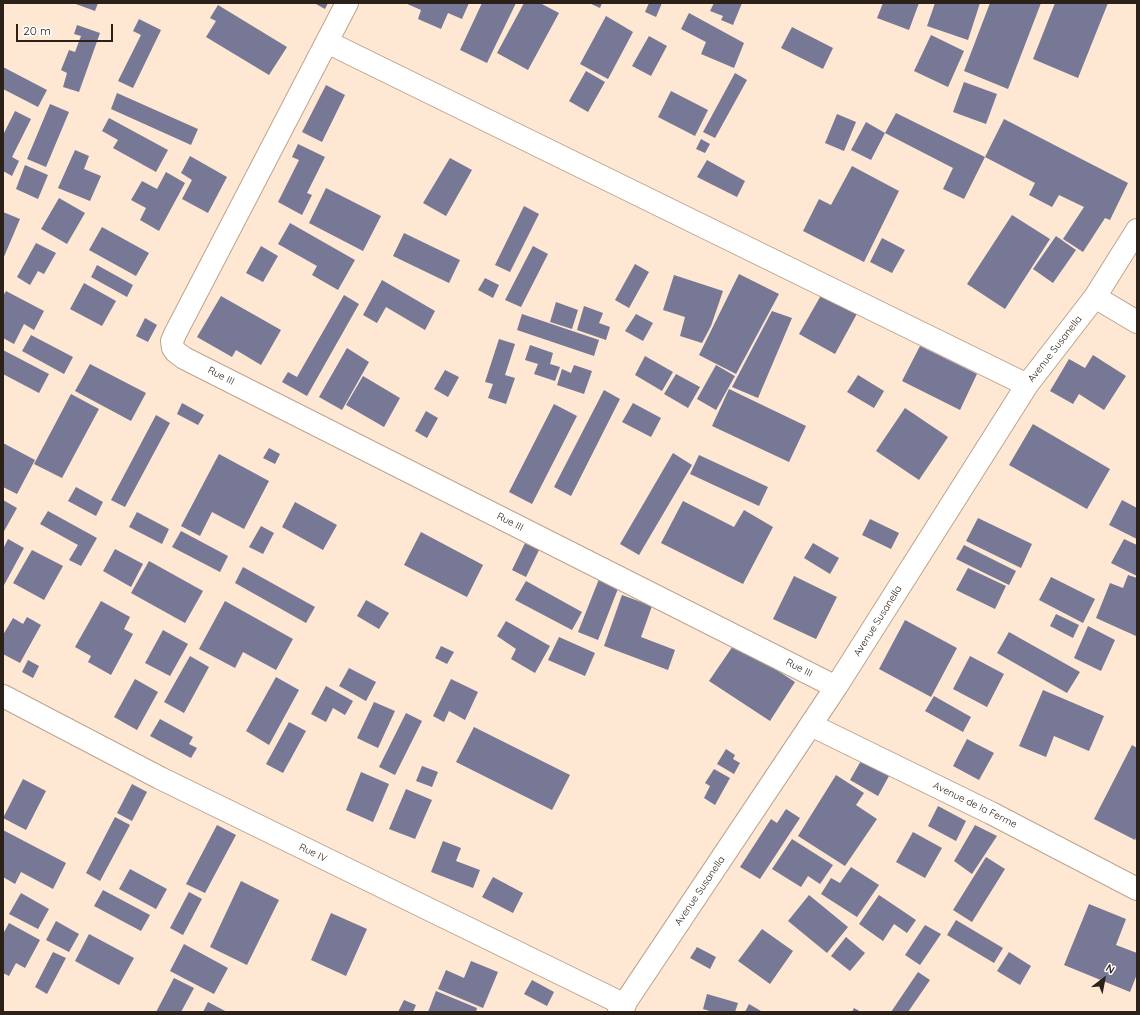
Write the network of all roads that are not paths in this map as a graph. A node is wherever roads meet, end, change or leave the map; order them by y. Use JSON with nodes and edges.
{"nodes":[{"id":1,"x":347,"y":3,"type":"edge"},
{"id":2,"x":327,"y":42,"type":"junction"},
{"id":3,"x":1137,"y":230,"type":"edge"},
{"id":4,"x":1095,"y":297,"type":"junction"},
{"id":5,"x":1137,"y":322,"type":"edge"},
{"id":6,"x":1027,"y":385,"type":"junction"},
{"id":7,"x":836,"y":687,"type":"junction"},
{"id":8,"x":3,"y":696,"type":"edge"},
{"id":9,"x":811,"y":725,"type":"junction"},
{"id":10,"x":1137,"y":890,"type":"edge"},
{"id":11,"x":622,"y":1009,"type":"edge"}],
"edges":[{"from":1,"to":2,"type":"street"},
{"from":2,"to":6,"type":"street"},
{"from":2,"to":7,"type":"street","name":"Rue III"},
{"from":3,"to":4,"type":"street","name":"Avenue Susanella"},
{"from":4,"to":5,"type":"street"},
{"from":4,"to":6,"type":"street","name":"Avenue Susanella"},
{"from":6,"to":7,"type":"street","name":"Avenue Susanella"},
{"from":7,"to":9,"type":"street","name":"Avenue Susanella"},
{"from":8,"to":11,"type":"street","name":"Rue IV"},
{"from":9,"to":10,"type":"street","name":"Avenue de la Ferme"},
{"from":9,"to":11,"type":"street","name":"Avenue Susanella"}]}
